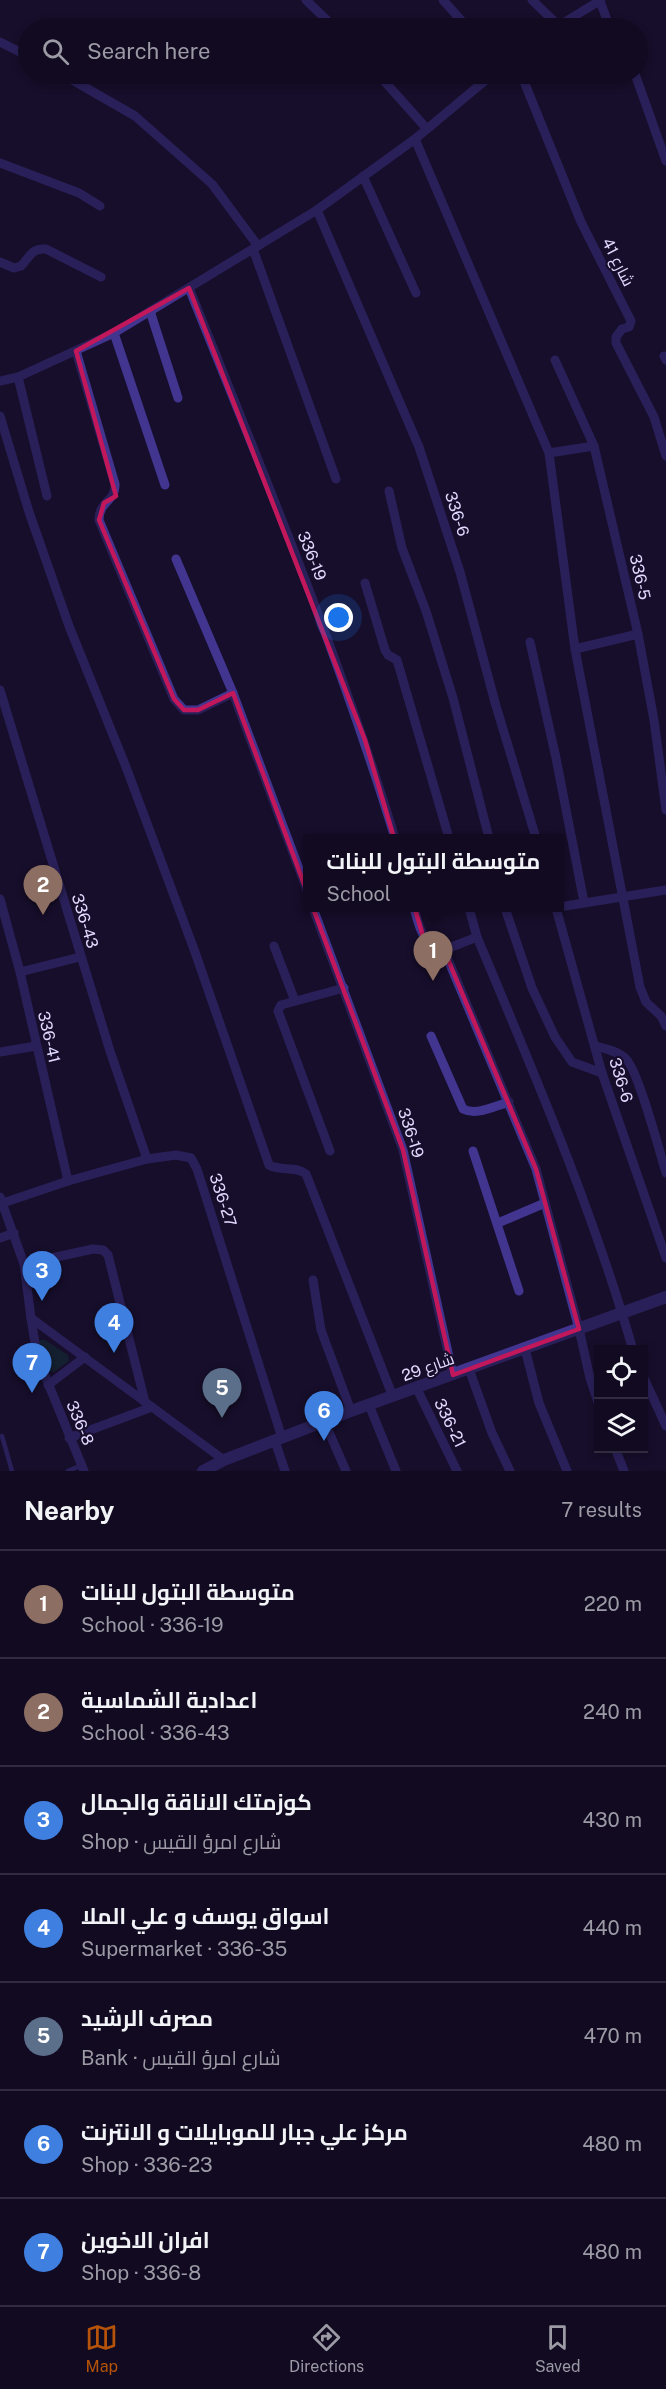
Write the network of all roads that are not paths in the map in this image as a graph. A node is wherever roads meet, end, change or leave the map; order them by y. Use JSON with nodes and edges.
{"nodes":[{"id":1,"x":306,"y":0,"type":"edge"},
{"id":2,"x":443,"y":0,"type":"edge"},
{"id":3,"x":532,"y":0,"type":"edge"},
{"id":4,"x":600,"y":0,"type":"edge"},
{"id":5,"x":325,"y":18,"type":"edge"},
{"id":6,"x":459,"y":18,"type":"edge"},
{"id":7,"x":549,"y":18,"type":"edge"},
{"id":8,"x":571,"y":18,"type":"edge"},
{"id":9,"x":606,"y":18,"type":"edge"},
{"id":10,"x":0,"y":42,"type":"edge"},
{"id":11,"x":18,"y":51,"type":"edge"},
{"id":12,"x":79,"y":84,"type":"edge"},
{"id":13,"x":387,"y":84,"type":"edge"},
{"id":14,"x":481,"y":84,"type":"edge"},
{"id":15,"x":525,"y":84,"type":"edge"},
{"id":16,"x":639,"y":84,"type":"edge"},
{"id":17,"x":427,"y":129,"type":"junction"},
{"id":18,"x":415,"y":139,"type":"junction"},
{"id":19,"x":666,"y":161,"type":"edge"},
{"id":20,"x":0,"y":163,"type":"edge"},
{"id":21,"x":363,"y":176,"type":"junction"},
{"id":22,"x":100,"y":206,"type":"dead end"},
{"id":23,"x":317,"y":210,"type":"junction"},
{"id":24,"x":256,"y":247,"type":"junction"},
{"id":25,"x":0,"y":262,"type":"edge"},
{"id":26,"x":101,"y":278,"type":"dead end"},
{"id":27,"x":189,"y":288,"type":"junction"},
{"id":28,"x":416,"y":293,"type":"dead end"},
{"id":29,"x":150,"y":311,"type":"junction"},
{"id":30,"x":114,"y":333,"type":"junction"},
{"id":31,"x":76,"y":351,"type":"junction"},
{"id":32,"x":555,"y":360,"type":"dead end"},
{"id":33,"x":18,"y":377,"type":"junction"},
{"id":34,"x":0,"y":381,"type":"edge"},
{"id":35,"x":178,"y":398,"type":"dead end"},
{"id":36,"x":0,"y":416,"type":"edge"},
{"id":37,"x":594,"y":446,"type":"junction"},
{"id":38,"x":665,"y":449,"type":"edge"},
{"id":39,"x":549,"y":453,"type":"junction"},
{"id":40,"x":336,"y":479,"type":"dead end"},
{"id":41,"x":165,"y":485,"type":"dead end"},
{"id":42,"x":389,"y":491,"type":"dead end"},
{"id":43,"x":47,"y":496,"type":"dead end"},
{"id":44,"x":176,"y":559,"type":"dead end"},
{"id":45,"x":365,"y":583,"type":"dead end"},
{"id":46,"x":638,"y":634,"type":"junction"},
{"id":47,"x":530,"y":642,"type":"dead end"},
{"id":48,"x":575,"y":649,"type":"junction"},
{"id":49,"x":0,"y":690,"type":"edge"},
{"id":50,"x":233,"y":693,"type":"junction"},
{"id":51,"x":4,"y":720,"type":"edge"},
{"id":52,"x":666,"y":810,"type":"edge"},
{"id":53,"x":394,"y":834,"type":"edge"},
{"id":54,"x":448,"y":834,"type":"edge"},
{"id":55,"x":488,"y":834,"type":"edge"},
{"id":56,"x":535,"y":834,"type":"edge"},
{"id":57,"x":303,"y":879,"type":"edge"},
{"id":58,"x":666,"y":890,"type":"edge"},
{"id":59,"x":624,"y":895,"type":"junction"},
{"id":60,"x":0,"y":899,"type":"edge"},
{"id":61,"x":584,"y":902,"type":"junction"},
{"id":62,"x":564,"y":906,"type":"edge"},
{"id":63,"x":315,"y":912,"type":"edge"},
{"id":64,"x":415,"y":912,"type":"edge"},
{"id":65,"x":470,"y":912,"type":"edge"},
{"id":66,"x":506,"y":912,"type":"edge"},
{"id":67,"x":559,"y":912,"type":"edge"},
{"id":68,"x":477,"y":937,"type":"junction"},
{"id":69,"x":274,"y":946,"type":"dead end"},
{"id":70,"x":444,"y":950,"type":"junction"},
{"id":71,"x":80,"y":957,"type":"junction"},
{"id":72,"x":20,"y":972,"type":"junction"},
{"id":73,"x":344,"y":988,"type":"junction"},
{"id":74,"x":295,"y":1001,"type":"junction"},
{"id":75,"x":666,"y":1026,"type":"edge"},
{"id":76,"x":431,"y":1036,"type":"dead end"},
{"id":77,"x":36,"y":1046,"type":"junction"},
{"id":78,"x":596,"y":1046,"type":"junction"},
{"id":79,"x":0,"y":1052,"type":"edge"},
{"id":80,"x":602,"y":1073,"type":"junction"},
{"id":81,"x":509,"y":1102,"type":"junction"},
{"id":82,"x":473,"y":1150,"type":"dead end"},
{"id":83,"x":330,"y":1151,"type":"dead end"},
{"id":84,"x":147,"y":1159,"type":"junction"},
{"id":85,"x":666,"y":1173,"type":"edge"},
{"id":86,"x":68,"y":1181,"type":"junction"},
{"id":87,"x":2,"y":1200,"type":"edge"},
{"id":88,"x":546,"y":1203,"type":"junction"},
{"id":89,"x":498,"y":1223,"type":"junction"},
{"id":90,"x":14,"y":1233,"type":"junction"},
{"id":91,"x":0,"y":1239,"type":"edge"},
{"id":92,"x":666,"y":1258,"type":"edge"},
{"id":93,"x":24,"y":1264,"type":"junction"},
{"id":94,"x":313,"y":1280,"type":"dead end"},
{"id":95,"x":519,"y":1291,"type":"dead end"},
{"id":96,"x":666,"y":1297,"type":"edge"},
{"id":97,"x":622,"y":1313,"type":"junction"},
{"id":98,"x":31,"y":1318,"type":"junction"},
{"id":99,"x":579,"y":1329,"type":"junction"},
{"id":100,"x":632,"y":1345,"type":"edge"},
{"id":101,"x":525,"y":1348,"type":"junction"},
{"id":102,"x":85,"y":1357,"type":"junction"},
{"id":103,"x":469,"y":1369,"type":"junction"},
{"id":104,"x":453,"y":1375,"type":"junction"},
{"id":105,"x":48,"y":1385,"type":"junction"},
{"id":106,"x":648,"y":1387,"type":"edge"},
{"id":107,"x":417,"y":1389,"type":"junction"},
{"id":108,"x":393,"y":1397,"type":"junction"},
{"id":109,"x":597,"y":1399,"type":"edge"},
{"id":110,"x":149,"y":1405,"type":"junction"},
{"id":111,"x":369,"y":1405,"type":"junction"},
{"id":112,"x":351,"y":1412,"type":"junction"},
{"id":113,"x":325,"y":1422,"type":"junction"},
{"id":114,"x":666,"y":1426,"type":"edge"},
{"id":115,"x":2,"y":1436,"type":"dead end"},
{"id":116,"x":69,"y":1438,"type":"junction"},
{"id":117,"x":279,"y":1439,"type":"junction"},
{"id":118,"x":617,"y":1453,"type":"edge"},
{"id":119,"x":224,"y":1460,"type":"junction"},
{"id":120,"x":83,"y":1468,"type":"edge"},
{"id":121,"x":12,"y":1471,"type":"edge"},
{"id":122,"x":68,"y":1471,"type":"edge"},
{"id":123,"x":203,"y":1471,"type":"edge"},
{"id":124,"x":285,"y":1471,"type":"edge"},
{"id":125,"x":346,"y":1471,"type":"edge"},
{"id":126,"x":396,"y":1471,"type":"edge"},
{"id":127,"x":457,"y":1471,"type":"edge"},
{"id":128,"x":510,"y":1471,"type":"edge"},
{"id":129,"x":567,"y":1471,"type":"edge"},
{"id":130,"x":624,"y":1471,"type":"edge"}],
"edges":[{"from":1,"to":5,"type":"street"},
{"from":2,"to":6,"type":"street"},
{"from":3,"to":7,"type":"street"},
{"from":4,"to":8,"type":"street"},
{"from":4,"to":9,"type":"street"},
{"from":10,"to":11,"type":"street"},
{"from":12,"to":24,"type":"street"},
{"from":13,"to":17,"type":"street"},
{"from":14,"to":17,"type":"street"},
{"from":15,"to":38,"type":"street","name":"شارع 41"},
{"from":16,"to":19,"type":"street"},
{"from":17,"to":18,"type":"street"},
{"from":18,"to":21,"type":"street"},
{"from":18,"to":39,"type":"street"},
{"from":20,"to":22,"type":"street"},
{"from":21,"to":23,"type":"street"},
{"from":21,"to":28,"type":"street"},
{"from":23,"to":24,"type":"street"},
{"from":23,"to":56,"type":"street","name":"336-6"},
{"from":24,"to":27,"type":"street"},
{"from":24,"to":40,"type":"street"},
{"from":25,"to":26,"type":"street"},
{"from":27,"to":29,"type":"street"},
{"from":27,"to":53,"type":"street","name":"336-19"},
{"from":29,"to":30,"type":"street"},
{"from":29,"to":35,"type":"street"},
{"from":30,"to":31,"type":"street"},
{"from":30,"to":41,"type":"street"},
{"from":31,"to":33,"type":"street"},
{"from":31,"to":50,"type":"street"},
{"from":32,"to":37,"type":"street","name":"336-5"},
{"from":33,"to":34,"type":"street"},
{"from":33,"to":43,"type":"street"},
{"from":36,"to":108,"type":"street"},
{"from":37,"to":39,"type":"street"},
{"from":37,"to":46,"type":"street","name":"336-5"},
{"from":39,"to":48,"type":"street"},
{"from":42,"to":55,"type":"street"},
{"from":44,"to":50,"type":"street"},
{"from":45,"to":54,"type":"street"},
{"from":46,"to":48,"type":"street"},
{"from":46,"to":52,"type":"street","name":"336-5"},
{"from":47,"to":61,"type":"street"},
{"from":48,"to":59,"type":"street"},
{"from":49,"to":51,"type":"street","name":"336-43"},
{"from":50,"to":57,"type":"street"},
{"from":51,"to":71,"type":"street","name":"336-43"},
{"from":58,"to":59,"type":"street"},
{"from":59,"to":61,"type":"street"},
{"from":59,"to":75,"type":"street"},
{"from":60,"to":72,"type":"street","name":"336-41"},
{"from":61,"to":62,"type":"street"},
{"from":63,"to":73,"type":"street","name":"336-19"},
{"from":64,"to":70,"type":"street"},
{"from":65,"to":68,"type":"street"},
{"from":66,"to":80,"type":"street"},
{"from":67,"to":78,"type":"street","name":"336-6"},
{"from":68,"to":70,"type":"street"},
{"from":68,"to":97,"type":"street"},
{"from":69,"to":74,"type":"street"},
{"from":70,"to":81,"type":"street"},
{"from":71,"to":72,"type":"street"},
{"from":71,"to":84,"type":"street","name":"336-43"},
{"from":72,"to":77,"type":"street","name":"336-41"},
{"from":73,"to":74,"type":"street"},
{"from":73,"to":104,"type":"street","name":"336-19"},
{"from":74,"to":83,"type":"street"},
{"from":76,"to":81,"type":"street"},
{"from":77,"to":79,"type":"street"},
{"from":77,"to":86,"type":"street","name":"336-41"},
{"from":78,"to":80,"type":"street","name":"336-6"},
{"from":78,"to":85,"type":"street"},
{"from":80,"to":92,"type":"street","name":"336-6"},
{"from":81,"to":88,"type":"street"},
{"from":82,"to":89,"type":"street"},
{"from":84,"to":86,"type":"street","name":"336-27"},
{"from":84,"to":117,"type":"street","name":"336-27"},
{"from":86,"to":87,"type":"street","name":"336-27"},
{"from":87,"to":90,"type":"street","name":"336-8"},
{"from":88,"to":89,"type":"street"},
{"from":88,"to":99,"type":"street"},
{"from":89,"to":95,"type":"street"},
{"from":90,"to":91,"type":"street"},
{"from":90,"to":93,"type":"street","name":"336-8"},
{"from":93,"to":98,"type":"street","name":"336-8"},
{"from":93,"to":110,"type":"street"},
{"from":94,"to":112,"type":"street"},
{"from":96,"to":97,"type":"street","name":"شارع 29"},
{"from":97,"to":99,"type":"street","name":"شارع 29"},
{"from":97,"to":100,"type":"street"},
{"from":98,"to":102,"type":"street"},
{"from":98,"to":105,"type":"street","name":"336-8"},
{"from":99,"to":101,"type":"street","name":"شارع 29"},
{"from":99,"to":109,"type":"street"},
{"from":101,"to":103,"type":"street","name":"شارع 29"},
{"from":101,"to":129,"type":"street"},
{"from":102,"to":105,"type":"street"},
{"from":102,"to":110,"type":"street"},
{"from":103,"to":104,"type":"street","name":"شارع 29"},
{"from":103,"to":128,"type":"street"},
{"from":104,"to":107,"type":"street","name":"شارع 29"},
{"from":105,"to":116,"type":"street","name":"336-8"},
{"from":106,"to":114,"type":"street"},
{"from":107,"to":108,"type":"street","name":"شارع 29"},
{"from":107,"to":127,"type":"street","name":"336-21"},
{"from":108,"to":111,"type":"street","name":"شارع 29"},
{"from":110,"to":116,"type":"street"},
{"from":110,"to":119,"type":"street"},
{"from":111,"to":112,"type":"street","name":"شارع 29"},
{"from":111,"to":126,"type":"street"},
{"from":112,"to":113,"type":"street","name":"شارع 29"},
{"from":113,"to":117,"type":"street","name":"شارع 29"},
{"from":113,"to":125,"type":"street"},
{"from":115,"to":121,"type":"lane"},
{"from":116,"to":120,"type":"street","name":"336-8"},
{"from":117,"to":119,"type":"street","name":"شارع 29"},
{"from":117,"to":124,"type":"street","name":"336-27"},
{"from":118,"to":130,"type":"street"},
{"from":119,"to":123,"type":"street","name":"شارع 29"},
{"from":120,"to":122,"type":"lane"}]}
